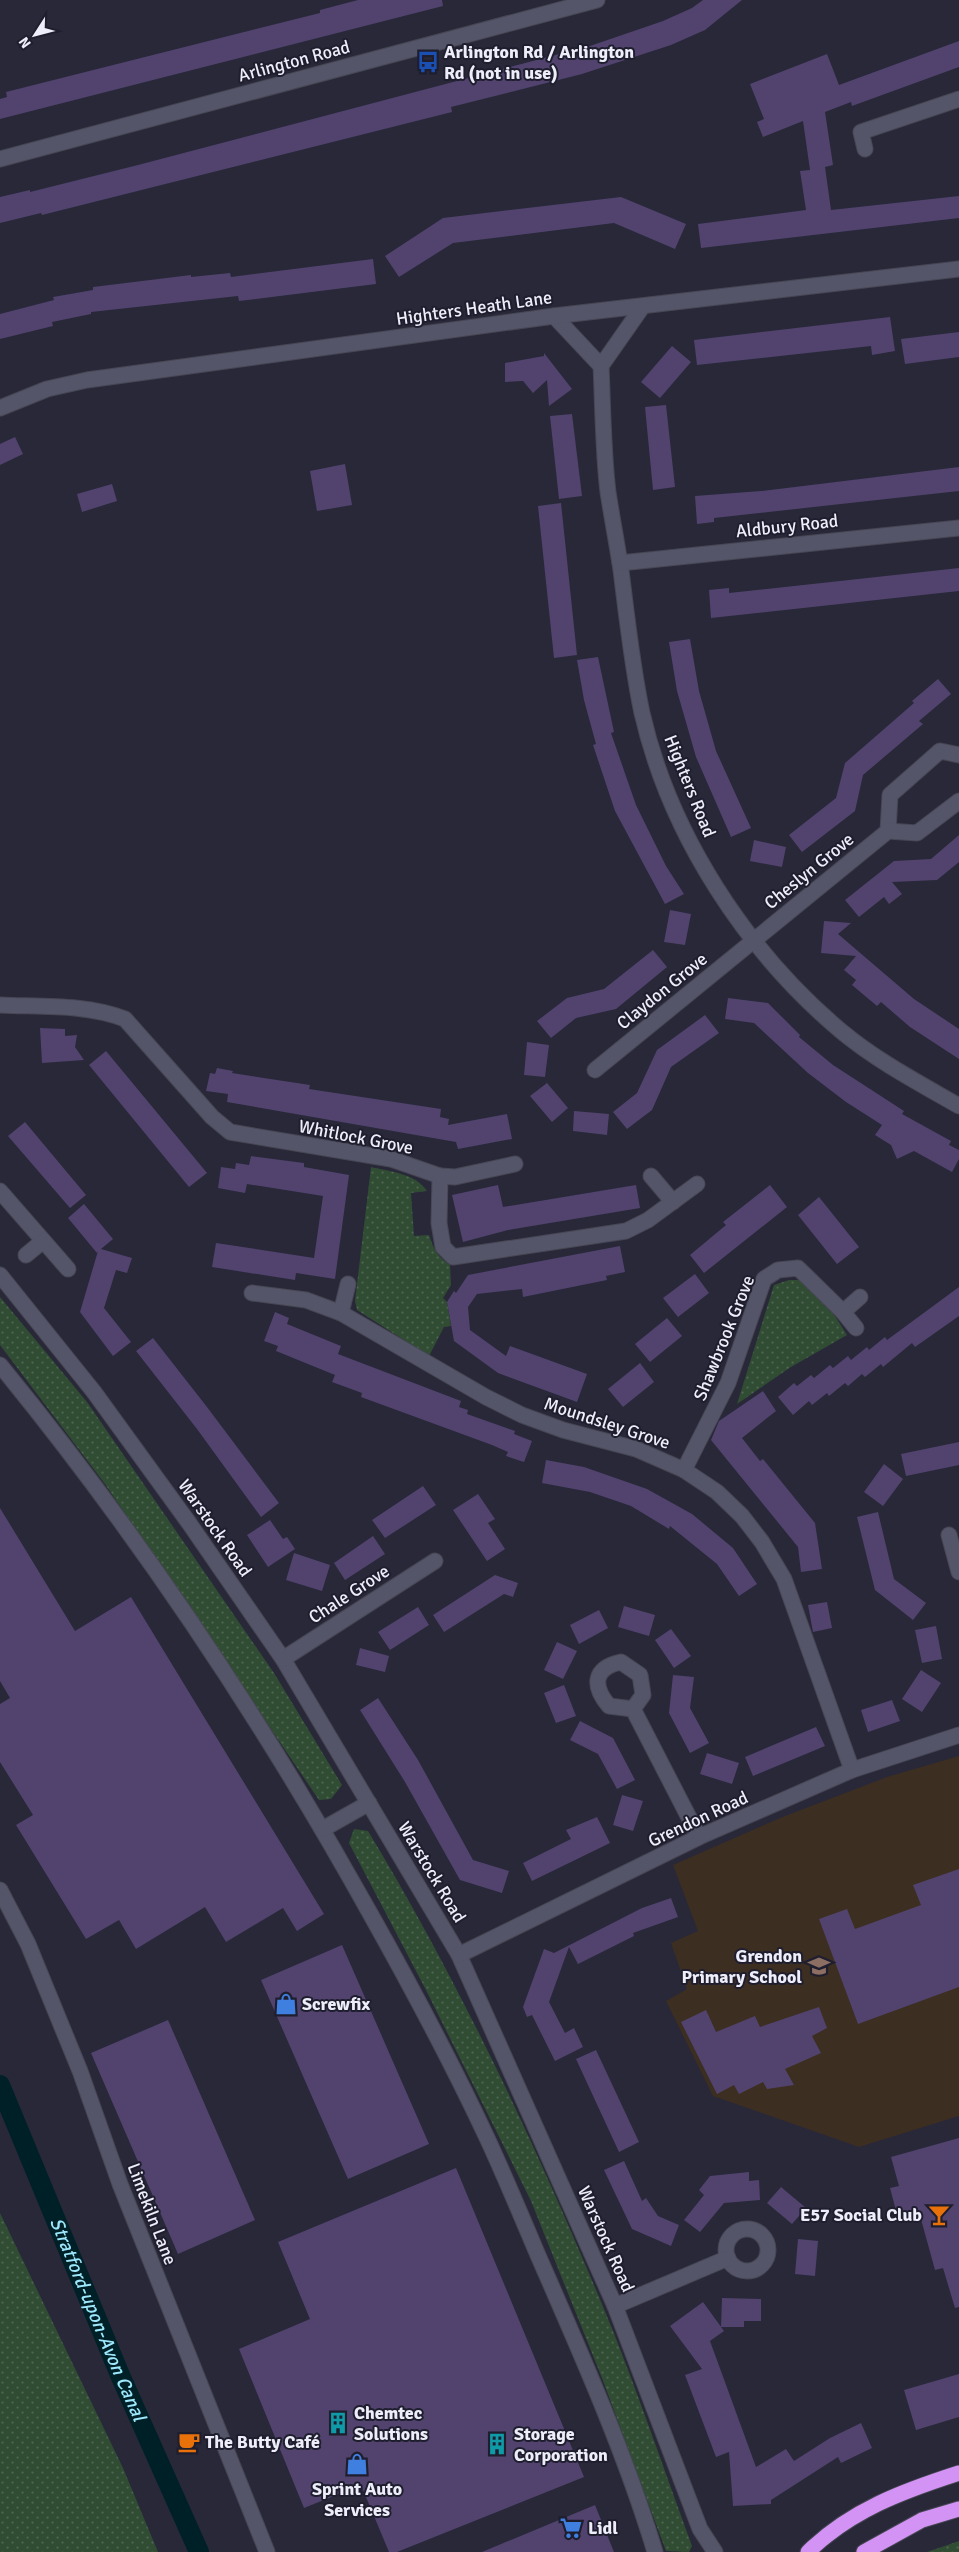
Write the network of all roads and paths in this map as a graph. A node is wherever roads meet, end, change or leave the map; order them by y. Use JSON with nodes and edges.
{"nodes":[{"id":1,"x":597,"y":0,"type":"edge"},
{"id":2,"x":959,"y":99,"type":"edge"},
{"id":3,"x":865,"y":149,"type":"dead end"},
{"id":4,"x":0,"y":159,"type":"edge"},
{"id":5,"x":959,"y":268,"type":"edge"},
{"id":6,"x":643,"y":306,"type":"junction"},
{"id":7,"x":554,"y":316,"type":"junction"},
{"id":8,"x":601,"y":366,"type":"junction"},
{"id":9,"x":0,"y":408,"type":"edge"},
{"id":10,"x":959,"y":528,"type":"edge"},
{"id":11,"x":620,"y":562,"type":"junction"},
{"id":12,"x":959,"y":755,"type":"edge"},
{"id":13,"x":959,"y":801,"type":"edge"},
{"id":14,"x":888,"y":831,"type":"junction"},
{"id":15,"x":753,"y":940,"type":"junction"},
{"id":16,"x":0,"y":1005,"type":"edge"},
{"id":17,"x":595,"y":1070,"type":"dead end"},
{"id":18,"x":959,"y":1106,"type":"edge"},
{"id":19,"x":515,"y":1164,"type":"dead end"},
{"id":20,"x":440,"y":1176,"type":"junction"},
{"id":21,"x":651,"y":1176,"type":"dead end"},
{"id":22,"x":697,"y":1184,"type":"dead end"},
{"id":23,"x":0,"y":1192,"type":"edge"},
{"id":24,"x":672,"y":1202,"type":"junction"},
{"id":25,"x":43,"y":1242,"type":"junction"},
{"id":26,"x":26,"y":1255,"type":"dead end"},
{"id":27,"x":68,"y":1269,"type":"dead end"},
{"id":28,"x":0,"y":1275,"type":"edge"},
{"id":29,"x":348,"y":1284,"type":"dead end"},
{"id":30,"x":252,"y":1293,"type":"dead end"},
{"id":31,"x":860,"y":1297,"type":"dead end"},
{"id":32,"x":843,"y":1312,"type":"junction"},
{"id":33,"x":342,"y":1313,"type":"junction"},
{"id":34,"x":856,"y":1328,"type":"dead end"},
{"id":35,"x":0,"y":1365,"type":"edge"},
{"id":36,"x":684,"y":1470,"type":"junction"},
{"id":37,"x":949,"y":1535,"type":"dead end"},
{"id":38,"x":435,"y":1561,"type":"dead end"},
{"id":39,"x":959,"y":1572,"type":"edge"},
{"id":40,"x":283,"y":1659,"type":"junction"},
{"id":41,"x":633,"y":1708,"type":"dead end"},
{"id":42,"x":959,"y":1735,"type":"edge"},
{"id":43,"x":852,"y":1770,"type":"junction"},
{"id":44,"x":369,"y":1803,"type":"junction"},
{"id":45,"x":323,"y":1829,"type":"junction"},
{"id":46,"x":699,"y":1837,"type":"junction"},
{"id":47,"x":0,"y":1890,"type":"edge"},
{"id":48,"x":460,"y":1955,"type":"junction"},
{"id":49,"x":728,"y":2258,"type":"dead end"},
{"id":50,"x":615,"y":2306,"type":"junction"},
{"id":51,"x":959,"y":2473,"type":"edge"},
{"id":52,"x":959,"y":2509,"type":"edge"},
{"id":53,"x":267,"y":2552,"type":"edge"},
{"id":54,"x":655,"y":2552,"type":"edge"},
{"id":55,"x":715,"y":2552,"type":"edge"},
{"id":56,"x":808,"y":2552,"type":"edge"},
{"id":57,"x":864,"y":2552,"type":"edge"}],
"edges":[{"from":1,"to":4,"type":"street","name":"Arlington Road"},
{"from":2,"to":3,"type":"street"},
{"from":5,"to":6,"type":"street","name":"Highters Heath Lane"},
{"from":6,"to":7,"type":"street","name":"Highters Heath Lane"},
{"from":6,"to":8,"type":"street"},
{"from":7,"to":8,"type":"street"},
{"from":7,"to":9,"type":"street","name":"Highters Heath Lane"},
{"from":8,"to":11,"type":"street","name":"Highters Road"},
{"from":10,"to":11,"type":"street","name":"Aldbury Road"},
{"from":11,"to":15,"type":"street","name":"Highters Road"},
{"from":12,"to":14,"type":"street"},
{"from":13,"to":14,"type":"street"},
{"from":14,"to":15,"type":"street","name":"Cheslyn Grove"},
{"from":15,"to":17,"type":"street","name":"Claydon Grove"},
{"from":15,"to":18,"type":"street","name":"Highters Road"},
{"from":16,"to":20,"type":"street","name":"Whitlock Grove"},
{"from":19,"to":20,"type":"street"},
{"from":20,"to":24,"type":"street"},
{"from":21,"to":24,"type":"street"},
{"from":22,"to":24,"type":"street"},
{"from":23,"to":25,"type":"street"},
{"from":25,"to":26,"type":"street"},
{"from":25,"to":27,"type":"street"},
{"from":28,"to":40,"type":"street","name":"Warstock Road"},
{"from":29,"to":33,"type":"street"},
{"from":30,"to":33,"type":"street","name":"Moundsley Grove"},
{"from":31,"to":32,"type":"street"},
{"from":32,"to":34,"type":"street","name":"Shawbrook Grove"},
{"from":32,"to":36,"type":"street","name":"Shawbrook Grove"},
{"from":33,"to":36,"type":"street","name":"Moundsley Grove"},
{"from":35,"to":45,"type":"street"},
{"from":36,"to":43,"type":"street","name":"Moundsley Grove"},
{"from":37,"to":39,"type":"street"},
{"from":38,"to":40,"type":"street","name":"Chale Grove"},
{"from":40,"to":44,"type":"street","name":"Warstock Road"},
{"from":41,"to":46,"type":"street"},
{"from":42,"to":43,"type":"street","name":"Grendon Road"},
{"from":43,"to":46,"type":"street","name":"Grendon Road"},
{"from":44,"to":45,"type":"street"},
{"from":44,"to":48,"type":"street","name":"Warstock Road"},
{"from":45,"to":54,"type":"street"},
{"from":46,"to":48,"type":"street","name":"Grendon Road"},
{"from":47,"to":53,"type":"street","name":"Limekiln Lane"},
{"from":48,"to":50,"type":"street","name":"Warstock Road"},
{"from":49,"to":50,"type":"street"},
{"from":50,"to":55,"type":"street","name":"Warstock Road"},
{"from":51,"to":56,"type":"highway"},
{"from":52,"to":57,"type":"highway"}]}
